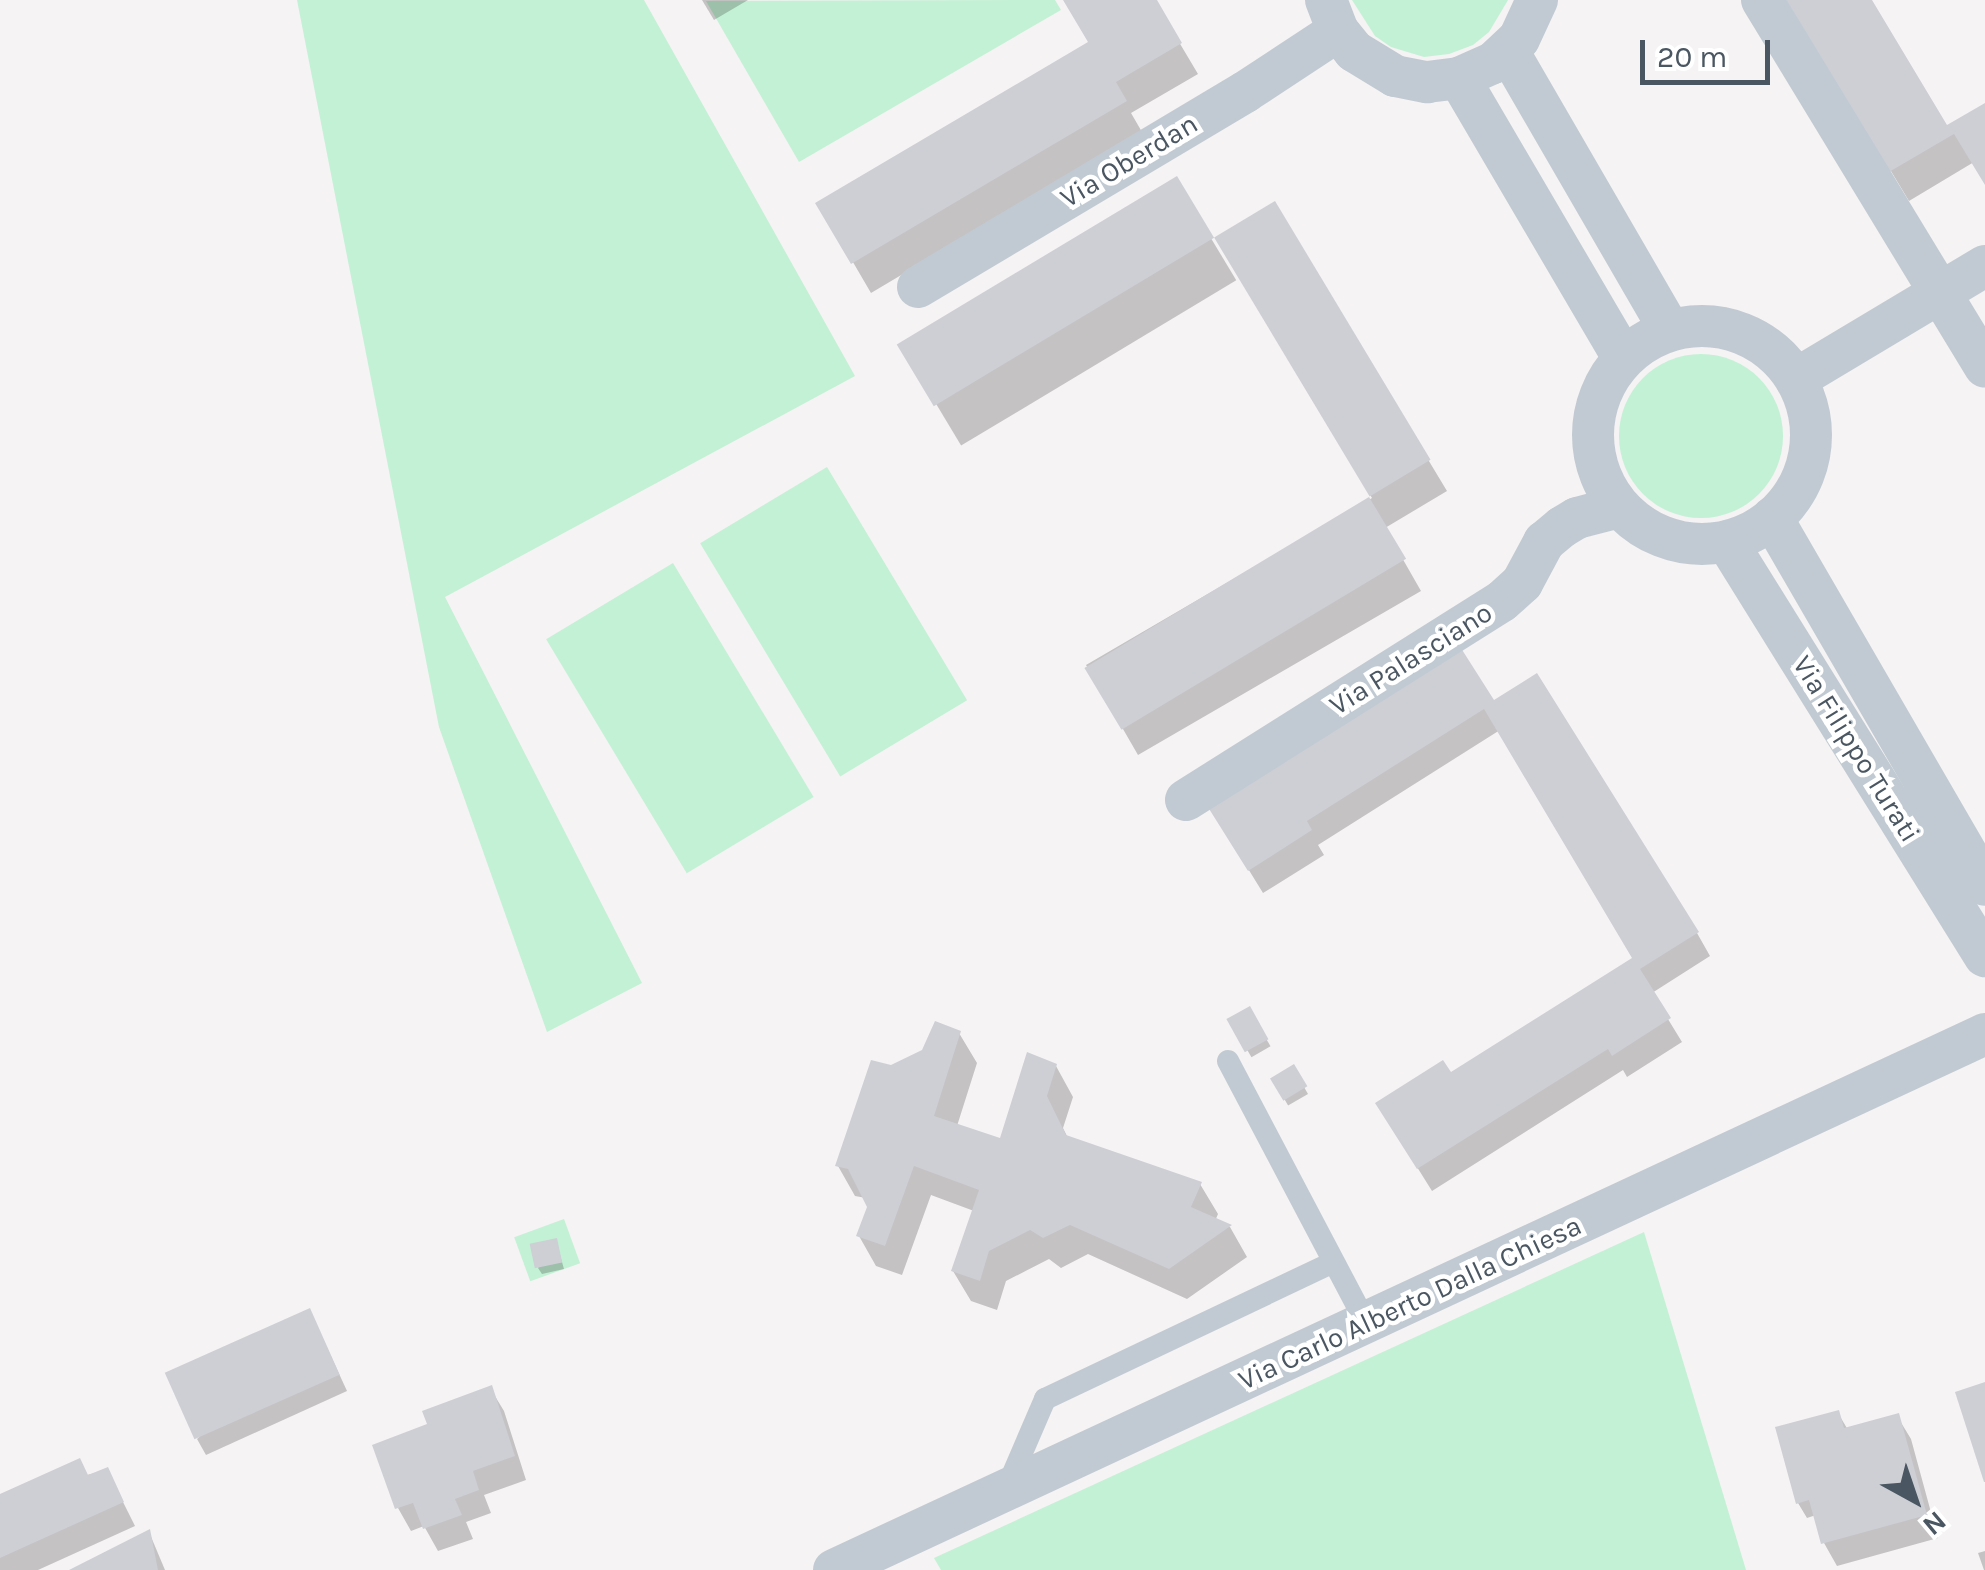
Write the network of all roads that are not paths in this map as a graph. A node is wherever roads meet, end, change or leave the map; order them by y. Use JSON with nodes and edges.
{"nodes":[{"id":1,"x":1538,"y":0,"type":"edge"},
{"id":2,"x":1762,"y":0,"type":"edge"},
{"id":3,"x":1332,"y":15,"type":"edge"},
{"id":4,"x":1508,"y":51,"type":"junction"},
{"id":5,"x":1459,"y":78,"type":"junction"},
{"id":6,"x":1985,"y":266,"type":"edge"},
{"id":7,"x":918,"y":287,"type":"dead end"},
{"id":8,"x":1940,"y":293,"type":"junction"},
{"id":9,"x":1670,"y":330,"type":"junction"},
{"id":10,"x":1624,"y":358,"type":"junction"},
{"id":11,"x":1985,"y":368,"type":"edge"},
{"id":12,"x":1796,"y":379,"type":"junction"},
{"id":13,"x":1620,"y":508,"type":"junction"},
{"id":14,"x":1772,"y":518,"type":"junction"},
{"id":15,"x":1727,"y":542,"type":"junction"},
{"id":16,"x":1186,"y":800,"type":"dead end"},
{"id":17,"x":1985,"y":885,"type":"edge"},
{"id":18,"x":1985,"y":956,"type":"edge"},
{"id":19,"x":1985,"y":1034,"type":"edge"},
{"id":20,"x":1228,"y":1060,"type":"dead end"},
{"id":21,"x":1332,"y":1263,"type":"junction"},
{"id":22,"x":1366,"y":1324,"type":"junction"},
{"id":23,"x":1005,"y":1493,"type":"junction"},
{"id":24,"x":834,"y":1570,"type":"edge"}],
"edges":[{"from":1,"to":4,"type":"street"},
{"from":2,"to":8,"type":"street"},
{"from":3,"to":5,"type":"street"},
{"from":3,"to":7,"type":"street","name":"Via Oberdan"},
{"from":4,"to":5,"type":"street"},
{"from":4,"to":9,"type":"street"},
{"from":5,"to":10,"type":"street"},
{"from":6,"to":8,"type":"street"},
{"from":8,"to":11,"type":"street"},
{"from":8,"to":12,"type":"street"},
{"from":9,"to":10,"type":"street"},
{"from":9,"to":12,"type":"street"},
{"from":10,"to":13,"type":"street"},
{"from":12,"to":14,"type":"street"},
{"from":13,"to":15,"type":"street"},
{"from":13,"to":16,"type":"street","name":"Via Palasciano"},
{"from":14,"to":15,"type":"street"},
{"from":14,"to":17,"type":"street","name":"Via Filippo Turati"},
{"from":15,"to":18,"type":"street","name":"Via Filippo Turati"},
{"from":19,"to":22,"type":"street","name":"Via Carlo Alberto Dalla Chiesa"},
{"from":20,"to":21,"type":"lane"},
{"from":21,"to":22,"type":"lane"},
{"from":21,"to":23,"type":"lane"},
{"from":22,"to":23,"type":"street","name":"Via Carlo Alberto Dalla Chiesa"},
{"from":23,"to":24,"type":"street","name":"Via Carlo Alberto Dalla Chiesa"}]}
